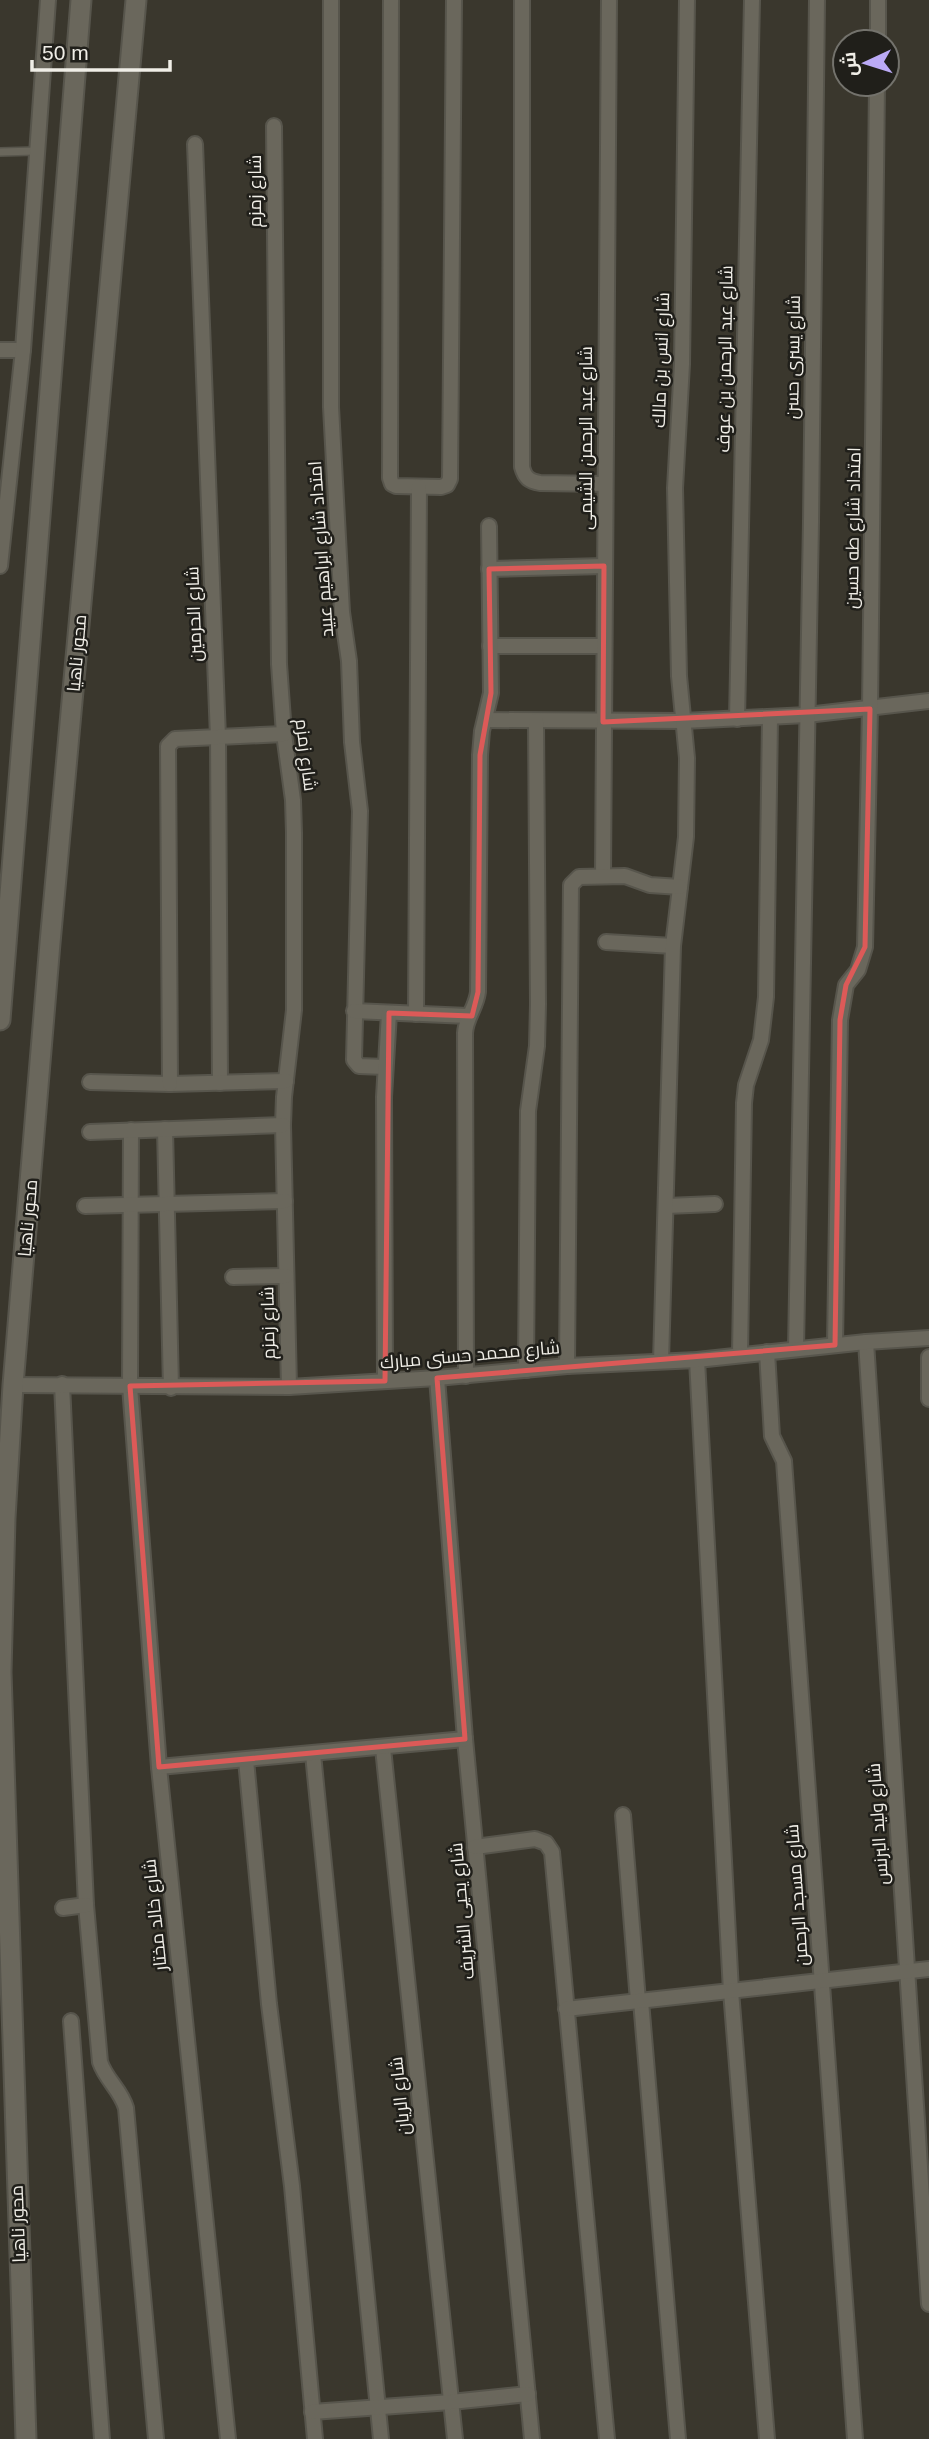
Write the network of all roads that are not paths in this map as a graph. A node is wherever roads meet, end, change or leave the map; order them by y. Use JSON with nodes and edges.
{"nodes":[{"id":1,"x":48,"y":0,"type":"edge"},
{"id":2,"x":81,"y":0,"type":"edge"},
{"id":3,"x":136,"y":0,"type":"edge"},
{"id":4,"x":331,"y":0,"type":"edge"},
{"id":5,"x":391,"y":0,"type":"edge"},
{"id":6,"x":454,"y":0,"type":"edge"},
{"id":7,"x":522,"y":0,"type":"edge"},
{"id":8,"x":609,"y":0,"type":"edge"},
{"id":9,"x":687,"y":0,"type":"edge"},
{"id":10,"x":752,"y":0,"type":"edge"},
{"id":11,"x":817,"y":0,"type":"edge"},
{"id":12,"x":878,"y":0,"type":"edge"},
{"id":13,"x":878,"y":28,"type":"edge"},
{"id":14,"x":877,"y":98,"type":"edge"},
{"id":15,"x":274,"y":126,"type":"dead end"},
{"id":16,"x":195,"y":144,"type":"dead end"},
{"id":17,"x":36,"y":151,"type":"junction"},
{"id":18,"x":0,"y":152,"type":"edge"},
{"id":19,"x":0,"y":350,"type":"edge"},
{"id":20,"x":23,"y":350,"type":"junction"},
{"id":21,"x":7,"y":441,"type":"edge"},
{"id":22,"x":605,"y":484,"type":"junction"},
{"id":23,"x":419,"y":487,"type":"junction"},
{"id":24,"x":4,"y":492,"type":"edge"},
{"id":25,"x":489,"y":526,"type":"dead end"},
{"id":26,"x":0,"y":566,"type":"edge"},
{"id":27,"x":604,"y":566,"type":"junction"},
{"id":28,"x":489,"y":569,"type":"junction"},
{"id":29,"x":490,"y":646,"type":"junction"},
{"id":30,"x":604,"y":646,"type":"junction"},
{"id":31,"x":929,"y":702,"type":"edge"},
{"id":32,"x":870,"y":709,"type":"junction"},
{"id":33,"x":807,"y":715,"type":"junction"},
{"id":34,"x":769,"y":718,"type":"junction"},
{"id":35,"x":737,"y":719,"type":"junction"},
{"id":36,"x":485,"y":720,"type":"junction"},
{"id":37,"x":536,"y":721,"type":"junction"},
{"id":38,"x":684,"y":721,"type":"junction"},
{"id":39,"x":603,"y":722,"type":"junction"},
{"id":40,"x":284,"y":734,"type":"junction"},
{"id":41,"x":218,"y":737,"type":"junction"},
{"id":42,"x":603,"y":876,"type":"junction"},
{"id":43,"x":680,"y":887,"type":"junction"},
{"id":44,"x":606,"y":942,"type":"dead end"},
{"id":45,"x":673,"y":946,"type":"junction"},
{"id":46,"x":354,"y":1011,"type":"junction"},
{"id":47,"x":389,"y":1013,"type":"junction"},
{"id":48,"x":416,"y":1014,"type":"junction"},
{"id":49,"x":468,"y":1016,"type":"junction"},
{"id":50,"x":0,"y":1020,"type":"edge"},
{"id":51,"x":385,"y":1067,"type":"junction"},
{"id":52,"x":90,"y":1082,"type":"dead end"},
{"id":53,"x":286,"y":1082,"type":"junction"},
{"id":54,"x":220,"y":1083,"type":"junction"},
{"id":55,"x":170,"y":1084,"type":"junction"},
{"id":56,"x":283,"y":1125,"type":"junction"},
{"id":57,"x":165,"y":1129,"type":"junction"},
{"id":58,"x":131,"y":1130,"type":"junction"},
{"id":59,"x":90,"y":1132,"type":"dead end"},
{"id":60,"x":285,"y":1201,"type":"junction"},
{"id":61,"x":167,"y":1204,"type":"junction"},
{"id":62,"x":715,"y":1204,"type":"dead end"},
{"id":63,"x":131,"y":1205,"type":"junction"},
{"id":64,"x":85,"y":1206,"type":"dead end"},
{"id":65,"x":666,"y":1206,"type":"junction"},
{"id":66,"x":286,"y":1276,"type":"junction"},
{"id":67,"x":233,"y":1277,"type":"dead end"},
{"id":68,"x":929,"y":1338,"type":"edge"},
{"id":69,"x":866,"y":1342,"type":"junction"},
{"id":70,"x":835,"y":1345,"type":"junction"},
{"id":71,"x":796,"y":1349,"type":"junction"},
{"id":72,"x":767,"y":1352,"type":"junction"},
{"id":73,"x":740,"y":1355,"type":"junction"},
{"id":74,"x":929,"y":1357,"type":"edge"},
{"id":75,"x":697,"y":1360,"type":"junction"},
{"id":76,"x":661,"y":1361,"type":"junction"},
{"id":77,"x":567,"y":1366,"type":"junction"},
{"id":78,"x":526,"y":1370,"type":"junction"},
{"id":79,"x":466,"y":1376,"type":"junction"},
{"id":80,"x":437,"y":1378,"type":"junction"},
{"id":81,"x":385,"y":1381,"type":"junction"},
{"id":82,"x":62,"y":1384,"type":"junction"},
{"id":83,"x":7,"y":1385,"type":"edge"},
{"id":84,"x":131,"y":1386,"type":"junction"},
{"id":85,"x":289,"y":1387,"type":"junction"},
{"id":86,"x":171,"y":1388,"type":"junction"},
{"id":87,"x":929,"y":1399,"type":"edge"},
{"id":88,"x":465,"y":1739,"type":"junction"},
{"id":89,"x":383,"y":1748,"type":"junction"},
{"id":90,"x":313,"y":1754,"type":"junction"},
{"id":91,"x":246,"y":1760,"type":"junction"},
{"id":92,"x":159,"y":1768,"type":"junction"},
{"id":93,"x":623,"y":1815,"type":"dead end"},
{"id":94,"x":475,"y":1847,"type":"junction"},
{"id":95,"x":86,"y":1905,"type":"junction"},
{"id":96,"x":63,"y":1908,"type":"dead end"},
{"id":97,"x":929,"y":1969,"type":"edge"},
{"id":98,"x":907,"y":1972,"type":"junction"},
{"id":99,"x":822,"y":1981,"type":"junction"},
{"id":100,"x":731,"y":1991,"type":"junction"},
{"id":101,"x":640,"y":2001,"type":"junction"},
{"id":102,"x":566,"y":2009,"type":"junction"},
{"id":103,"x":71,"y":2021,"type":"dead end"},
{"id":104,"x":929,"y":2304,"type":"edge"},
{"id":105,"x":528,"y":2394,"type":"junction"},
{"id":106,"x":451,"y":2402,"type":"junction"},
{"id":107,"x":378,"y":2407,"type":"junction"},
{"id":108,"x":312,"y":2412,"type":"junction"},
{"id":109,"x":26,"y":2439,"type":"edge"},
{"id":110,"x":102,"y":2439,"type":"edge"},
{"id":111,"x":156,"y":2439,"type":"edge"},
{"id":112,"x":228,"y":2439,"type":"edge"},
{"id":113,"x":315,"y":2439,"type":"edge"},
{"id":114,"x":381,"y":2439,"type":"edge"},
{"id":115,"x":456,"y":2439,"type":"edge"},
{"id":116,"x":532,"y":2439,"type":"edge"},
{"id":117,"x":607,"y":2439,"type":"edge"},
{"id":118,"x":678,"y":2439,"type":"edge"},
{"id":119,"x":767,"y":2439,"type":"edge"},
{"id":120,"x":855,"y":2439,"type":"edge"}],
"edges":[{"from":1,"to":17,"type":"street"},
{"from":2,"to":50,"type":"main road"},
{"from":3,"to":83,"type":"main road","name":"محور ناهيا"},
{"from":4,"to":46,"type":"street","name":"امتداد شارع ابراهيم عبيد"},
{"from":5,"to":23,"type":"street"},
{"from":6,"to":23,"type":"street"},
{"from":7,"to":22,"type":"street"},
{"from":8,"to":22,"type":"street","name":"شارع عبد الرحمن الشيمى"},
{"from":9,"to":38,"type":"street","name":"شارع انس بن مالك"},
{"from":10,"to":35,"type":"street","name":"شارع عبد الرحمن بن عوف"},
{"from":11,"to":33,"type":"street","name":"شارع يسرى حسن"},
{"from":12,"to":13,"type":"street"},
{"from":14,"to":32,"type":"street","name":"امتداد شارع طه حسين"},
{"from":15,"to":40,"type":"street","name":"شارع زمزم"},
{"from":16,"to":41,"type":"street","name":"شارع الحرمين"},
{"from":17,"to":18,"type":"lane"},
{"from":17,"to":20,"type":"street"},
{"from":19,"to":20,"type":"street"},
{"from":20,"to":21,"type":"street"},
{"from":21,"to":24,"type":"street"},
{"from":22,"to":27,"type":"street","name":"شارع عبد الرحمن الشيمى"},
{"from":23,"to":48,"type":"street"},
{"from":24,"to":26,"type":"street"},
{"from":25,"to":28,"type":"street"},
{"from":27,"to":28,"type":"street"},
{"from":27,"to":30,"type":"street","name":"شارع عبد الرحمن الشيمى"},
{"from":28,"to":29,"type":"street"},
{"from":29,"to":30,"type":"street"},
{"from":29,"to":36,"type":"street"},
{"from":30,"to":39,"type":"street","name":"شارع عبد الرحمن الشيمى"},
{"from":31,"to":32,"type":"street"},
{"from":32,"to":33,"type":"street"},
{"from":32,"to":70,"type":"street","name":"امتداد شارع طه حسين"},
{"from":33,"to":34,"type":"street"},
{"from":33,"to":71,"type":"street","name":"شارع يسرى حسن"},
{"from":34,"to":35,"type":"street"},
{"from":34,"to":73,"type":"street"},
{"from":35,"to":38,"type":"street"},
{"from":36,"to":37,"type":"street"},
{"from":36,"to":49,"type":"street"},
{"from":37,"to":39,"type":"street"},
{"from":37,"to":78,"type":"street"},
{"from":38,"to":39,"type":"street"},
{"from":38,"to":43,"type":"street","name":"شارع انس بن مالك"},
{"from":39,"to":42,"type":"street","name":"شارع عبد الرحمن الشيمى"},
{"from":40,"to":41,"type":"street"},
{"from":40,"to":53,"type":"street","name":"شارع زمزم"},
{"from":41,"to":54,"type":"street","name":"شارع الحرمين"},
{"from":41,"to":55,"type":"street"},
{"from":42,"to":43,"type":"street"},
{"from":42,"to":77,"type":"street"},
{"from":43,"to":45,"type":"street","name":"شارع انس بن مالك"},
{"from":44,"to":45,"type":"street"},
{"from":45,"to":65,"type":"street","name":"شارع انس بن مالك"},
{"from":46,"to":47,"type":"street"},
{"from":46,"to":51,"type":"street","name":"امتداد شارع ابراهيم عبيد"},
{"from":47,"to":48,"type":"street"},
{"from":47,"to":51,"type":"street"},
{"from":48,"to":49,"type":"street"},
{"from":49,"to":79,"type":"street"},
{"from":51,"to":81,"type":"street"},
{"from":52,"to":55,"type":"street"},
{"from":53,"to":54,"type":"street"},
{"from":53,"to":56,"type":"street","name":"شارع زمزم"},
{"from":54,"to":55,"type":"street"},
{"from":56,"to":57,"type":"street"},
{"from":56,"to":60,"type":"street","name":"شارع زمزم"},
{"from":57,"to":58,"type":"street"},
{"from":57,"to":61,"type":"street"},
{"from":58,"to":59,"type":"street"},
{"from":58,"to":63,"type":"street","name":"شارع خالد مختار"},
{"from":60,"to":61,"type":"street"},
{"from":60,"to":66,"type":"street","name":"شارع زمزم"},
{"from":61,"to":63,"type":"street"},
{"from":61,"to":86,"type":"street"},
{"from":62,"to":65,"type":"street"},
{"from":63,"to":64,"type":"street"},
{"from":63,"to":84,"type":"street","name":"شارع خالد مختار"},
{"from":65,"to":76,"type":"street","name":"شارع انس بن مالك"},
{"from":66,"to":67,"type":"street"},
{"from":66,"to":85,"type":"street","name":"شارع زمزم"},
{"from":68,"to":69,"type":"street","name":"شارع محمد حسنى مبارك"},
{"from":69,"to":70,"type":"street","name":"شارع محمد حسنى مبارك"},
{"from":69,"to":98,"type":"street","name":"شارع وليد البرنس"},
{"from":70,"to":71,"type":"street","name":"شارع محمد حسنى مبارك"},
{"from":71,"to":72,"type":"street","name":"شارع محمد حسنى مبارك"},
{"from":72,"to":73,"type":"street","name":"شارع محمد حسنى مبارك"},
{"from":72,"to":99,"type":"street","name":"شارع مسجد الرحمن"},
{"from":73,"to":75,"type":"street","name":"شارع محمد حسنى مبارك"},
{"from":74,"to":87,"type":"street"},
{"from":75,"to":76,"type":"street","name":"شارع محمد حسنى مبارك"},
{"from":75,"to":100,"type":"street"},
{"from":76,"to":77,"type":"street","name":"شارع محمد حسنى مبارك"},
{"from":77,"to":78,"type":"street","name":"شارع محمد حسنى مبارك"},
{"from":78,"to":79,"type":"street","name":"شارع محمد حسنى مبارك"},
{"from":79,"to":80,"type":"street","name":"شارع محمد حسنى مبارك"},
{"from":80,"to":81,"type":"street","name":"شارع محمد حسنى مبارك"},
{"from":80,"to":88,"type":"street","name":"شارع يحيى الشريف"},
{"from":81,"to":85,"type":"street","name":"شارع محمد حسنى مبارك"},
{"from":82,"to":83,"type":"street","name":"شارع محمد حسنى مبارك"},
{"from":82,"to":84,"type":"street","name":"شارع محمد حسنى مبارك"},
{"from":82,"to":95,"type":"street"},
{"from":83,"to":109,"type":"main road","name":"محور ناهيا"},
{"from":84,"to":86,"type":"street","name":"شارع محمد حسنى مبارك"},
{"from":84,"to":92,"type":"street","name":"شارع خالد مختار"},
{"from":85,"to":86,"type":"street","name":"شارع محمد حسنى مبارك"},
{"from":88,"to":89,"type":"street"},
{"from":88,"to":94,"type":"street","name":"شارع يحيى الشريف"},
{"from":89,"to":90,"type":"street"},
{"from":89,"to":106,"type":"street","name":"شارع الريان"},
{"from":90,"to":91,"type":"street"},
{"from":90,"to":107,"type":"street"},
{"from":91,"to":92,"type":"street"},
{"from":91,"to":108,"type":"street"},
{"from":92,"to":112,"type":"street","name":"شارع خالد مختار"},
{"from":93,"to":101,"type":"street"},
{"from":94,"to":102,"type":"street"},
{"from":94,"to":105,"type":"street","name":"شارع يحيى الشريف"},
{"from":95,"to":96,"type":"street"},
{"from":95,"to":111,"type":"street"},
{"from":97,"to":98,"type":"street"},
{"from":98,"to":99,"type":"street"},
{"from":98,"to":104,"type":"street","name":"شارع وليد البرنس"},
{"from":99,"to":100,"type":"street"},
{"from":99,"to":120,"type":"street","name":"شارع مسجد الرحمن"},
{"from":100,"to":101,"type":"street"},
{"from":100,"to":119,"type":"street"},
{"from":101,"to":102,"type":"street"},
{"from":101,"to":118,"type":"street"},
{"from":102,"to":117,"type":"street"},
{"from":103,"to":110,"type":"street"},
{"from":105,"to":106,"type":"street"},
{"from":105,"to":116,"type":"street","name":"شارع يحيى الشريف"},
{"from":106,"to":107,"type":"street"},
{"from":106,"to":115,"type":"street","name":"شارع الريان"},
{"from":107,"to":108,"type":"street"},
{"from":107,"to":114,"type":"street"},
{"from":108,"to":113,"type":"street"}]}
